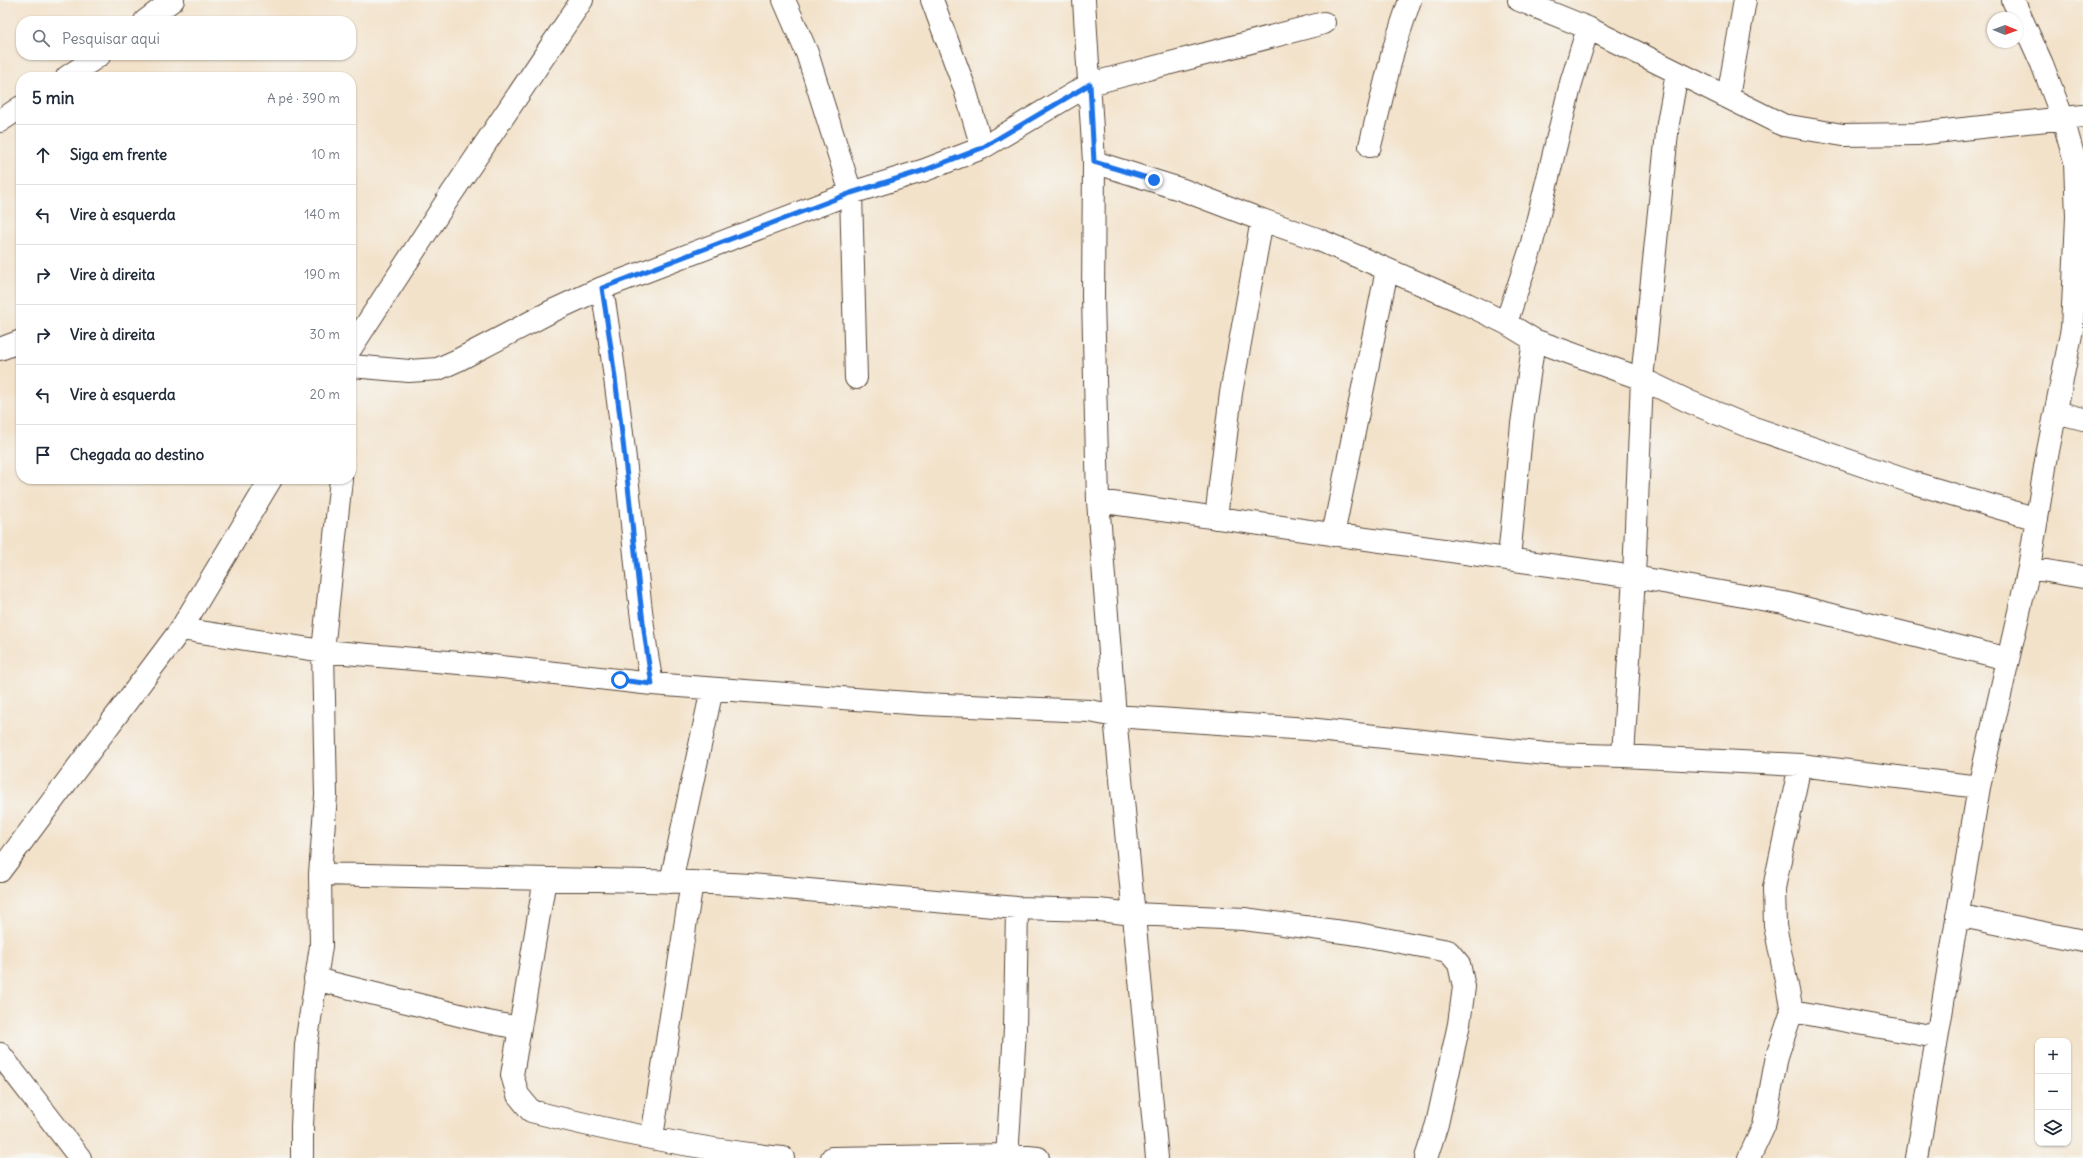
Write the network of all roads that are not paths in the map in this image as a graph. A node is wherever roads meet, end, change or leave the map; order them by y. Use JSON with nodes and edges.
{"nodes":[{"id":1,"x":173,"y":0,"type":"edge"},
{"id":2,"x":582,"y":0,"type":"edge"},
{"id":3,"x":784,"y":0,"type":"edge"},
{"id":4,"x":932,"y":0,"type":"edge"},
{"id":5,"x":1084,"y":0,"type":"edge"},
{"id":6,"x":1410,"y":0,"type":"edge"},
{"id":7,"x":1519,"y":0,"type":"edge"},
{"id":8,"x":1745,"y":0,"type":"edge"},
{"id":9,"x":2014,"y":0,"type":"edge"},
{"id":10,"x":152,"y":16,"type":"edge"},
{"id":11,"x":1324,"y":23,"type":"dead end"},
{"id":12,"x":1588,"y":28,"type":"junction"},
{"id":13,"x":92,"y":60,"type":"edge"},
{"id":14,"x":74,"y":72,"type":"edge"},
{"id":15,"x":1677,"y":74,"type":"junction"},
{"id":16,"x":1090,"y":84,"type":"junction"},
{"id":17,"x":1728,"y":97,"type":"junction"},
{"id":18,"x":16,"y":111,"type":"edge"},
{"id":19,"x":2073,"y":117,"type":"edge"},
{"id":20,"x":0,"y":122,"type":"edge"},
{"id":21,"x":1370,"y":146,"type":"dead end"},
{"id":22,"x":982,"y":148,"type":"junction"},
{"id":23,"x":1094,"y":162,"type":"junction"},
{"id":24,"x":851,"y":193,"type":"junction"},
{"id":25,"x":1262,"y":220,"type":"junction"},
{"id":26,"x":1388,"y":270,"type":"junction"},
{"id":27,"x":602,"y":288,"type":"junction"},
{"id":28,"x":1506,"y":323,"type":"junction"},
{"id":29,"x":1534,"y":340,"type":"junction"},
{"id":30,"x":16,"y":343,"type":"edge"},
{"id":31,"x":0,"y":349,"type":"edge"},
{"id":32,"x":356,"y":355,"type":"edge"},
{"id":33,"x":356,"y":365,"type":"edge"},
{"id":34,"x":856,"y":378,"type":"dead end"},
{"id":35,"x":1642,"y":379,"type":"junction"},
{"id":36,"x":2056,"y":412,"type":"junction"},
{"id":37,"x":2083,"y":419,"type":"edge"},
{"id":38,"x":268,"y":484,"type":"edge"},
{"id":39,"x":340,"y":484,"type":"edge"},
{"id":40,"x":1098,"y":502,"type":"junction"},
{"id":41,"x":1216,"y":518,"type":"junction"},
{"id":42,"x":2037,"y":519,"type":"junction"},
{"id":43,"x":1333,"y":535,"type":"junction"},
{"id":44,"x":1509,"y":558,"type":"junction"},
{"id":45,"x":2029,"y":568,"type":"junction"},
{"id":46,"x":1634,"y":576,"type":"junction"},
{"id":47,"x":2083,"y":577,"type":"edge"},
{"id":48,"x":181,"y":629,"type":"junction"},
{"id":49,"x":323,"y":651,"type":"junction"},
{"id":50,"x":2008,"y":659,"type":"junction"},
{"id":51,"x":652,"y":684,"type":"junction"},
{"id":52,"x":712,"y":689,"type":"junction"},
{"id":53,"x":1115,"y":716,"type":"junction"},
{"id":54,"x":1623,"y":756,"type":"junction"},
{"id":55,"x":1800,"y":765,"type":"junction"},
{"id":56,"x":1979,"y":787,"type":"junction"},
{"id":57,"x":0,"y":871,"type":"edge"},
{"id":58,"x":320,"y":874,"type":"junction"},
{"id":59,"x":544,"y":879,"type":"junction"},
{"id":60,"x":671,"y":882,"type":"junction"},
{"id":61,"x":692,"y":882,"type":"junction"},
{"id":62,"x":1017,"y":908,"type":"junction"},
{"id":63,"x":1134,"y":914,"type":"junction"},
{"id":64,"x":1958,"y":915,"type":"junction"},
{"id":65,"x":2083,"y":941,"type":"edge"},
{"id":66,"x":315,"y":979,"type":"junction"},
{"id":67,"x":1792,"y":1011,"type":"junction"},
{"id":68,"x":519,"y":1028,"type":"junction"},
{"id":69,"x":1936,"y":1037,"type":"junction"},
{"id":70,"x":0,"y":1054,"type":"edge"},
{"id":71,"x":652,"y":1137,"type":"junction"},
{"id":72,"x":1007,"y":1156,"type":"edge"},
{"id":73,"x":80,"y":1158,"type":"edge"},
{"id":74,"x":302,"y":1158,"type":"edge"},
{"id":75,"x":783,"y":1158,"type":"edge"},
{"id":76,"x":832,"y":1158,"type":"edge"},
{"id":77,"x":1038,"y":1158,"type":"edge"},
{"id":78,"x":1157,"y":1158,"type":"edge"},
{"id":79,"x":1426,"y":1158,"type":"edge"},
{"id":80,"x":1749,"y":1158,"type":"edge"},
{"id":81,"x":1918,"y":1158,"type":"edge"}],
"edges":[{"from":1,"to":10,"type":"street"},
{"from":2,"to":32,"type":"street"},
{"from":3,"to":24,"type":"street"},
{"from":4,"to":22,"type":"street"},
{"from":5,"to":16,"type":"street"},
{"from":6,"to":21,"type":"street"},
{"from":7,"to":12,"type":"street"},
{"from":8,"to":17,"type":"street"},
{"from":9,"to":19,"type":"street"},
{"from":11,"to":16,"type":"street"},
{"from":12,"to":15,"type":"street"},
{"from":12,"to":28,"type":"street"},
{"from":13,"to":14,"type":"street"},
{"from":15,"to":17,"type":"street"},
{"from":15,"to":35,"type":"street"},
{"from":16,"to":22,"type":"street"},
{"from":16,"to":23,"type":"street"},
{"from":17,"to":19,"type":"street"},
{"from":18,"to":20,"type":"street"},
{"from":19,"to":36,"type":"street"},
{"from":22,"to":24,"type":"street"},
{"from":23,"to":25,"type":"street"},
{"from":23,"to":40,"type":"street"},
{"from":24,"to":27,"type":"street"},
{"from":24,"to":34,"type":"street"},
{"from":25,"to":26,"type":"street"},
{"from":25,"to":41,"type":"street"},
{"from":26,"to":28,"type":"street"},
{"from":26,"to":43,"type":"street"},
{"from":27,"to":33,"type":"street"},
{"from":27,"to":51,"type":"street"},
{"from":28,"to":29,"type":"street"},
{"from":29,"to":35,"type":"street"},
{"from":29,"to":44,"type":"street"},
{"from":30,"to":31,"type":"street"},
{"from":35,"to":42,"type":"street"},
{"from":35,"to":46,"type":"street"},
{"from":36,"to":37,"type":"street"},
{"from":36,"to":42,"type":"street"},
{"from":38,"to":48,"type":"street"},
{"from":39,"to":49,"type":"street"},
{"from":40,"to":41,"type":"street"},
{"from":40,"to":53,"type":"street"},
{"from":41,"to":43,"type":"street"},
{"from":42,"to":45,"type":"street"},
{"from":43,"to":44,"type":"street"},
{"from":44,"to":46,"type":"street"},
{"from":45,"to":47,"type":"street"},
{"from":45,"to":50,"type":"street"},
{"from":46,"to":50,"type":"street"},
{"from":46,"to":54,"type":"street"},
{"from":48,"to":49,"type":"street"},
{"from":48,"to":57,"type":"street"},
{"from":49,"to":51,"type":"street"},
{"from":49,"to":58,"type":"street"},
{"from":50,"to":56,"type":"street"},
{"from":51,"to":52,"type":"street"},
{"from":52,"to":53,"type":"street"},
{"from":52,"to":60,"type":"street"},
{"from":53,"to":54,"type":"street"},
{"from":53,"to":63,"type":"street"},
{"from":54,"to":55,"type":"street"},
{"from":55,"to":56,"type":"street"},
{"from":55,"to":67,"type":"street"},
{"from":56,"to":64,"type":"street"},
{"from":58,"to":59,"type":"street"},
{"from":58,"to":66,"type":"street"},
{"from":59,"to":60,"type":"street"},
{"from":59,"to":68,"type":"street"},
{"from":60,"to":61,"type":"street"},
{"from":61,"to":62,"type":"street"},
{"from":61,"to":71,"type":"street"},
{"from":62,"to":63,"type":"street"},
{"from":62,"to":72,"type":"street"},
{"from":63,"to":78,"type":"street"},
{"from":63,"to":79,"type":"street"},
{"from":64,"to":65,"type":"street"},
{"from":64,"to":69,"type":"street"},
{"from":66,"to":68,"type":"street"},
{"from":66,"to":74,"type":"street"},
{"from":67,"to":69,"type":"street"},
{"from":67,"to":80,"type":"street"},
{"from":68,"to":71,"type":"street"},
{"from":69,"to":81,"type":"street"},
{"from":70,"to":73,"type":"street"},
{"from":71,"to":75,"type":"street"},
{"from":72,"to":76,"type":"street"},
{"from":72,"to":77,"type":"street"}]}
